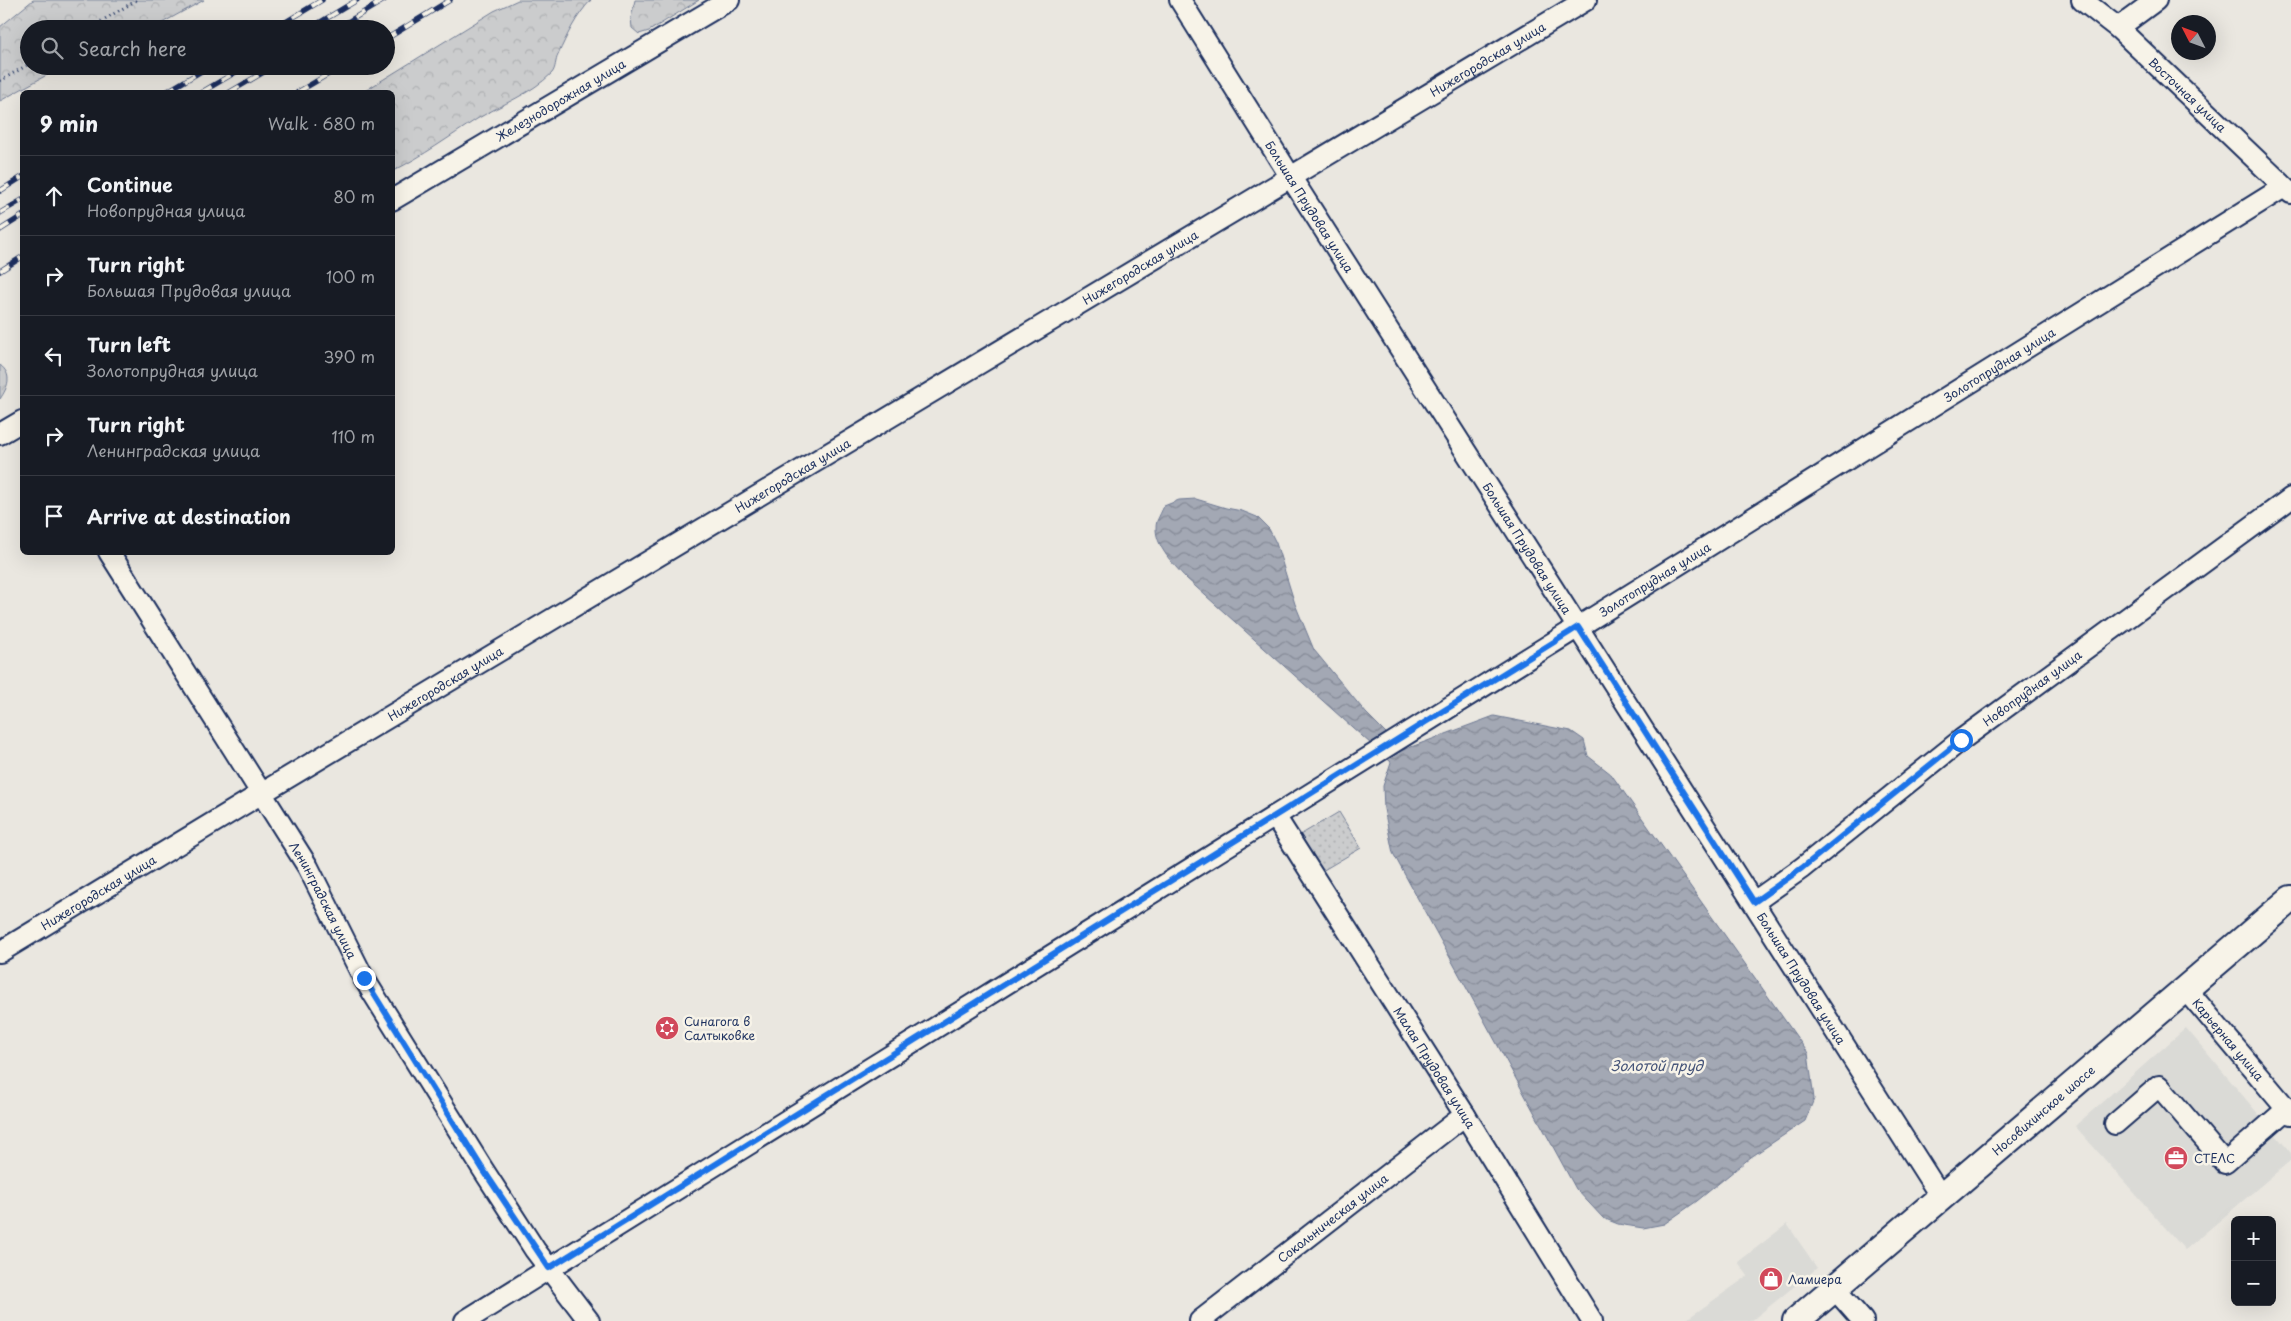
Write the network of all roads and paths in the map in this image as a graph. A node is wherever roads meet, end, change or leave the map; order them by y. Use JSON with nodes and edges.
{"nodes":[{"id":1,"x":137,"y":0,"type":"edge"},
{"id":2,"x":729,"y":0,"type":"edge"},
{"id":3,"x":1180,"y":0,"type":"edge"},
{"id":4,"x":1586,"y":0,"type":"edge"},
{"id":5,"x":2082,"y":0,"type":"edge"},
{"id":6,"x":2156,"y":0,"type":"edge"},
{"id":7,"x":103,"y":20,"type":"edge"},
{"id":8,"x":2118,"y":28,"type":"junction"},
{"id":9,"x":20,"y":69,"type":"edge"},
{"id":10,"x":0,"y":81,"type":"edge"},
{"id":11,"x":1290,"y":176,"type":"junction"},
{"id":12,"x":2288,"y":190,"type":"edge"},
{"id":13,"x":395,"y":198,"type":"edge"},
{"id":14,"x":20,"y":422,"type":"edge"},
{"id":15,"x":0,"y":434,"type":"edge"},
{"id":16,"x":2291,"y":498,"type":"edge"},
{"id":17,"x":111,"y":555,"type":"edge"},
{"id":18,"x":1578,"y":627,"type":"junction"},
{"id":19,"x":262,"y":793,"type":"junction"},
{"id":20,"x":1275,"y":816,"type":"junction"},
{"id":21,"x":2291,"y":899,"type":"edge"},
{"id":22,"x":1754,"y":902,"type":"junction"},
{"id":23,"x":0,"y":952,"type":"edge"},
{"id":24,"x":2186,"y":989,"type":"junction"},
{"id":25,"x":2289,"y":1112,"type":"edge"},
{"id":26,"x":1465,"y":1114,"type":"junction"},
{"id":27,"x":2115,"y":1124,"type":"dead end"},
{"id":28,"x":1942,"y":1196,"type":"junction"},
{"id":29,"x":549,"y":1268,"type":"junction"},
{"id":30,"x":1834,"y":1288,"type":"junction"},
{"id":31,"x":465,"y":1321,"type":"edge"},
{"id":32,"x":589,"y":1321,"type":"edge"},
{"id":33,"x":1200,"y":1321,"type":"edge"},
{"id":34,"x":1592,"y":1321,"type":"edge"},
{"id":35,"x":1796,"y":1321,"type":"edge"},
{"id":36,"x":1863,"y":1321,"type":"edge"}],
"edges":[{"from":1,"to":7,"type":"path"},
{"from":2,"to":13,"type":"street","name":"Железнодорожная улица"},
{"from":3,"to":11,"type":"street","name":"Большая Прудовая улица"},
{"from":4,"to":11,"type":"street","name":"Нижегородская улица"},
{"from":5,"to":8,"type":"street","name":"Восточная улица"},
{"from":6,"to":8,"type":"street"},
{"from":8,"to":12,"type":"street","name":"Восточная улица"},
{"from":9,"to":10,"type":"path"},
{"from":11,"to":18,"type":"street","name":"Большая Прудовая улица"},
{"from":11,"to":19,"type":"street","name":"Нижегородская улица"},
{"from":12,"to":18,"type":"street","name":"Золотопрудная улица"},
{"from":14,"to":15,"type":"street"},
{"from":16,"to":22,"type":"street","name":"Новопрудная улица"},
{"from":17,"to":19,"type":"street","name":"Ленинградская улица"},
{"from":18,"to":20,"type":"street","name":"Золотопрудная улица"},
{"from":18,"to":22,"type":"street","name":"Большая Прудовая улица"},
{"from":19,"to":23,"type":"street","name":"Нижегородская улица"},
{"from":19,"to":29,"type":"street","name":"Ленинградская улица"},
{"from":20,"to":26,"type":"street","name":"Малая Прудовая улица"},
{"from":20,"to":29,"type":"street","name":"Золотопрудная улица"},
{"from":21,"to":24,"type":"main road","name":"Носовихинское шоссе"},
{"from":22,"to":28,"type":"street","name":"Большая Прудовая улица"},
{"from":24,"to":25,"type":"street","name":"Карьерная улица"},
{"from":24,"to":28,"type":"main road","name":"Носовихинское шоссе"},
{"from":25,"to":27,"type":"street"},
{"from":26,"to":33,"type":"street","name":"Сокольническая улица"},
{"from":26,"to":34,"type":"street","name":"Малая Прудовая улица"},
{"from":28,"to":30,"type":"main road","name":"Носовихинское шоссе"},
{"from":29,"to":31,"type":"street","name":"Золотопрудная улица"},
{"from":29,"to":32,"type":"street","name":"Ленинградская улица"},
{"from":30,"to":35,"type":"main road","name":"Носовихинское шоссе"},
{"from":30,"to":36,"type":"street"}]}
